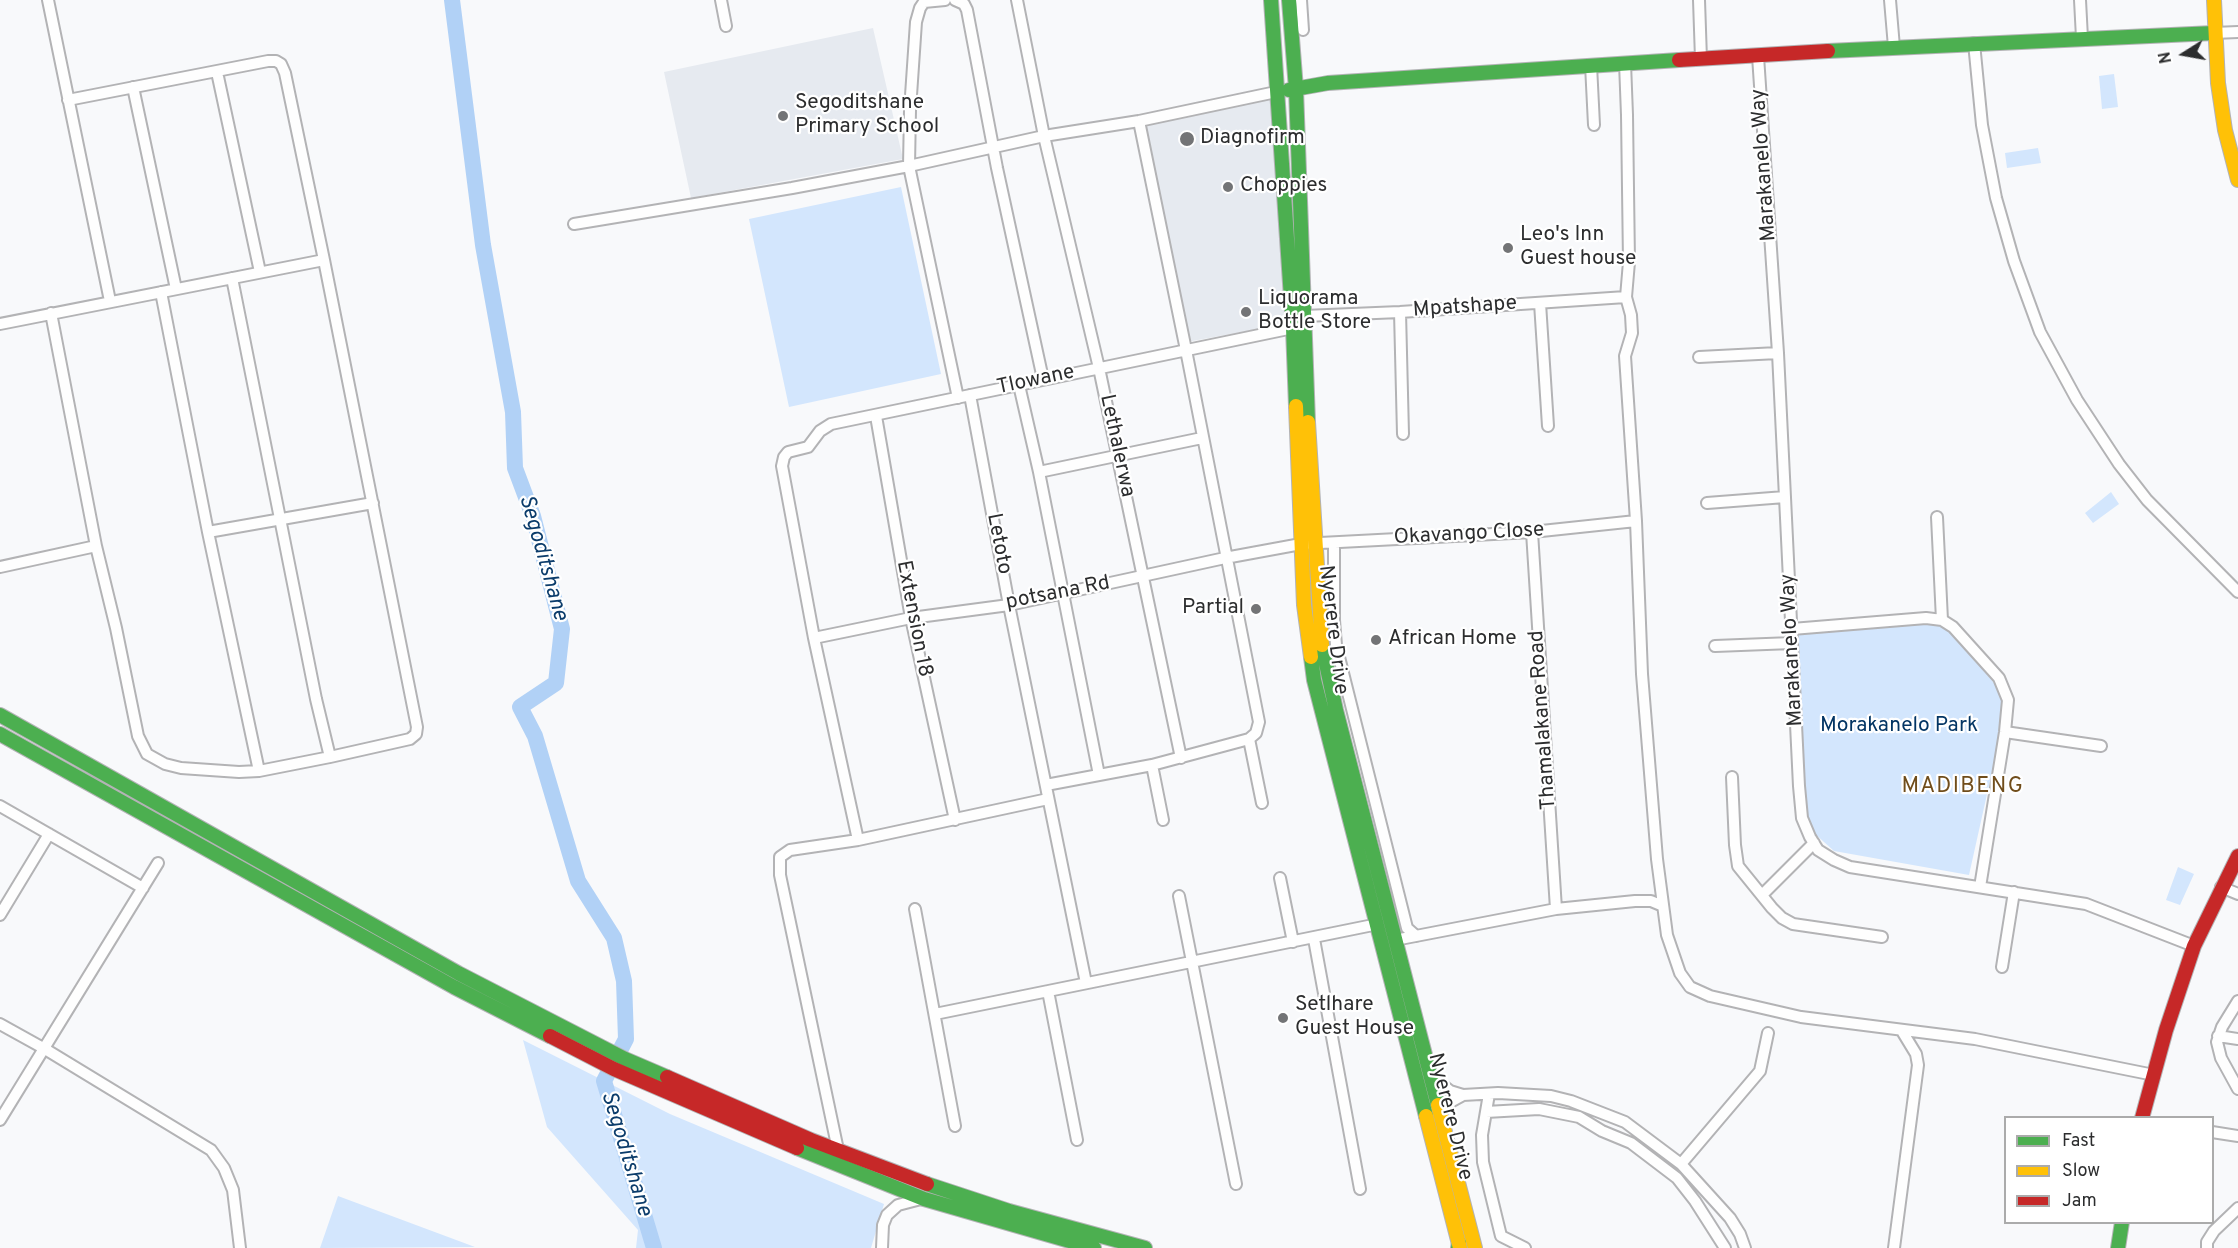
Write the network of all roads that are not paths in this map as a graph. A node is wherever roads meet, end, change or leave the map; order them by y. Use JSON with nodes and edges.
{"nodes":[{"id":1,"x":48,"y":0,"type":"edge"},
{"id":2,"x":721,"y":0,"type":"edge"},
{"id":3,"x":945,"y":0,"type":"edge"},
{"id":4,"x":955,"y":0,"type":"edge"},
{"id":5,"x":1017,"y":0,"type":"edge"},
{"id":6,"x":1271,"y":0,"type":"edge"},
{"id":7,"x":1289,"y":0,"type":"edge"},
{"id":8,"x":1301,"y":0,"type":"edge"},
{"id":9,"x":1699,"y":0,"type":"edge"},
{"id":10,"x":1890,"y":0,"type":"edge"},
{"id":11,"x":2080,"y":0,"type":"edge"},
{"id":12,"x":2214,"y":0,"type":"edge"},
{"id":13,"x":726,"y":26,"type":"dead end"},
{"id":14,"x":1303,"y":30,"type":"dead end"},
{"id":15,"x":2238,"y":32,"type":"edge"},
{"id":16,"x":2214,"y":33,"type":"junction"},
{"id":17,"x":2082,"y":38,"type":"junction"},
{"id":18,"x":1974,"y":43,"type":"junction"},
{"id":19,"x":1894,"y":47,"type":"junction"},
{"id":20,"x":1758,"y":56,"type":"junction"},
{"id":21,"x":1701,"y":59,"type":"junction"},
{"id":22,"x":1625,"y":63,"type":"junction"},
{"id":23,"x":1591,"y":65,"type":"junction"},
{"id":24,"x":217,"y":72,"type":"junction"},
{"id":25,"x":134,"y":87,"type":"junction"},
{"id":26,"x":1296,"y":88,"type":"junction"},
{"id":27,"x":1276,"y":92,"type":"junction"},
{"id":28,"x":68,"y":100,"type":"junction"},
{"id":29,"x":1139,"y":121,"type":"junction"},
{"id":30,"x":1594,"y":125,"type":"dead end"},
{"id":31,"x":1044,"y":136,"type":"junction"},
{"id":32,"x":993,"y":147,"type":"junction"},
{"id":33,"x":909,"y":166,"type":"junction"},
{"id":34,"x":2238,"y":180,"type":"edge"},
{"id":35,"x":574,"y":224,"type":"dead end"},
{"id":36,"x":324,"y":260,"type":"junction"},
{"id":37,"x":260,"y":272,"type":"junction"},
{"id":38,"x":232,"y":278,"type":"junction"},
{"id":39,"x":176,"y":289,"type":"junction"},
{"id":40,"x":161,"y":292,"type":"junction"},
{"id":41,"x":1626,"y":297,"type":"junction"},
{"id":42,"x":110,"y":302,"type":"junction"},
{"id":43,"x":1540,"y":303,"type":"junction"},
{"id":44,"x":1400,"y":312,"type":"junction"},
{"id":45,"x":51,"y":313,"type":"junction"},
{"id":46,"x":1304,"y":316,"type":"junction"},
{"id":47,"x":0,"y":324,"type":"edge"},
{"id":48,"x":1293,"y":328,"type":"junction"},
{"id":49,"x":1186,"y":350,"type":"junction"},
{"id":50,"x":1778,"y":353,"type":"junction"},
{"id":51,"x":1699,"y":357,"type":"dead end"},
{"id":52,"x":1098,"y":368,"type":"junction"},
{"id":53,"x":1043,"y":379,"type":"junction"},
{"id":54,"x":1019,"y":385,"type":"junction"},
{"id":55,"x":970,"y":395,"type":"junction"},
{"id":56,"x":958,"y":398,"type":"junction"},
{"id":57,"x":876,"y":416,"type":"junction"},
{"id":58,"x":1548,"y":426,"type":"dead end"},
{"id":59,"x":1403,"y":434,"type":"dead end"},
{"id":60,"x":1202,"y":438,"type":"junction"},
{"id":61,"x":1118,"y":456,"type":"junction"},
{"id":62,"x":1039,"y":471,"type":"junction"},
{"id":63,"x":1785,"y":497,"type":"junction"},
{"id":64,"x":373,"y":503,"type":"junction"},
{"id":65,"x":1707,"y":503,"type":"dead end"},
{"id":66,"x":1937,"y":517,"type":"dead end"},
{"id":67,"x":280,"y":518,"type":"junction"},
{"id":68,"x":1636,"y":521,"type":"junction"},
{"id":69,"x":207,"y":532,"type":"junction"},
{"id":70,"x":1532,"y":532,"type":"junction"},
{"id":71,"x":1334,"y":543,"type":"junction"},
{"id":72,"x":1308,"y":544,"type":"junction"},
{"id":73,"x":96,"y":546,"type":"junction"},
{"id":74,"x":1225,"y":558,"type":"junction"},
{"id":75,"x":0,"y":567,"type":"edge"},
{"id":76,"x":1144,"y":576,"type":"junction"},
{"id":77,"x":2238,"y":592,"type":"edge"},
{"id":78,"x":1062,"y":594,"type":"junction"},
{"id":79,"x":1010,"y":604,"type":"junction"},
{"id":80,"x":911,"y":618,"type":"junction"},
{"id":81,"x":1942,"y":620,"type":"junction"},
{"id":82,"x":1792,"y":630,"type":"junction"},
{"id":83,"x":814,"y":638,"type":"junction"},
{"id":84,"x":1792,"y":643,"type":"junction"},
{"id":85,"x":1715,"y":646,"type":"dead end"},
{"id":86,"x":0,"y":715,"type":"edge"},
{"id":87,"x":2005,"y":732,"type":"junction"},
{"id":88,"x":0,"y":734,"type":"edge"},
{"id":89,"x":1249,"y":739,"type":"junction"},
{"id":90,"x":2101,"y":746,"type":"dead end"},
{"id":91,"x":330,"y":757,"type":"junction"},
{"id":92,"x":1181,"y":758,"type":"junction"},
{"id":93,"x":1152,"y":765,"type":"junction"},
{"id":94,"x":259,"y":771,"type":"junction"},
{"id":95,"x":1099,"y":775,"type":"junction"},
{"id":96,"x":1732,"y":777,"type":"dead end"},
{"id":97,"x":1046,"y":785,"type":"junction"},
{"id":98,"x":1048,"y":799,"type":"junction"},
{"id":99,"x":1262,"y":803,"type":"dead end"},
{"id":100,"x":0,"y":806,"type":"edge"},
{"id":101,"x":955,"y":820,"type":"junction"},
{"id":102,"x":1163,"y":820,"type":"dead end"},
{"id":103,"x":49,"y":834,"type":"junction"},
{"id":104,"x":858,"y":840,"type":"junction"},
{"id":105,"x":1814,"y":843,"type":"junction"},
{"id":106,"x":2238,"y":856,"type":"edge"},
{"id":107,"x":158,"y":863,"type":"dead end"},
{"id":108,"x":1280,"y":878,"type":"dead end"},
{"id":109,"x":2222,"y":887,"type":"junction"},
{"id":110,"x":143,"y":888,"type":"junction"},
{"id":111,"x":1980,"y":888,"type":"junction"},
{"id":112,"x":2014,"y":892,"type":"junction"},
{"id":113,"x":2238,"y":894,"type":"edge"},
{"id":114,"x":1762,"y":895,"type":"junction"},
{"id":115,"x":1179,"y":897,"type":"dead end"},
{"id":116,"x":1663,"y":906,"type":"junction"},
{"id":117,"x":915,"y":909,"type":"dead end"},
{"id":118,"x":1556,"y":909,"type":"junction"},
{"id":119,"x":0,"y":915,"type":"edge"},
{"id":120,"x":1378,"y":924,"type":"junction"},
{"id":121,"x":1416,"y":936,"type":"junction"},
{"id":122,"x":1882,"y":937,"type":"dead end"},
{"id":123,"x":1314,"y":939,"type":"junction"},
{"id":124,"x":1395,"y":940,"type":"junction"},
{"id":125,"x":1293,"y":942,"type":"junction"},
{"id":126,"x":2194,"y":946,"type":"junction"},
{"id":127,"x":1191,"y":962,"type":"junction"},
{"id":128,"x":2002,"y":968,"type":"dead end"},
{"id":129,"x":1086,"y":983,"type":"junction"},
{"id":130,"x":1048,"y":990,"type":"junction"},
{"id":131,"x":2238,"y":1002,"type":"edge"},
{"id":132,"x":935,"y":1014,"type":"junction"},
{"id":133,"x":0,"y":1024,"type":"edge"},
{"id":134,"x":544,"y":1026,"type":"junction"},
{"id":135,"x":1902,"y":1031,"type":"junction"},
{"id":136,"x":1768,"y":1033,"type":"dead end"},
{"id":137,"x":2218,"y":1036,"type":"junction"},
{"id":138,"x":2238,"y":1039,"type":"edge"},
{"id":139,"x":45,"y":1049,"type":"junction"},
{"id":140,"x":1430,"y":1075,"type":"junction"},
{"id":141,"x":2154,"y":1075,"type":"junction"},
{"id":142,"x":2238,"y":1089,"type":"edge"},
{"id":143,"x":1489,"y":1094,"type":"junction"},
{"id":144,"x":1463,"y":1095,"type":"junction"},
{"id":145,"x":1486,"y":1112,"type":"junction"},
{"id":146,"x":1440,"y":1114,"type":"junction"},
{"id":147,"x":1,"y":1116,"type":"edge"},
{"id":148,"x":2143,"y":1116,"type":"edge"},
{"id":149,"x":955,"y":1126,"type":"dead end"},
{"id":150,"x":2214,"y":1132,"type":"edge"},
{"id":151,"x":2238,"y":1136,"type":"edge"},
{"id":152,"x":1077,"y":1140,"type":"dead end"},
{"id":153,"x":838,"y":1150,"type":"junction"},
{"id":154,"x":1681,"y":1164,"type":"junction"},
{"id":155,"x":1236,"y":1184,"type":"dead end"},
{"id":156,"x":1359,"y":1189,"type":"dead end"},
{"id":157,"x":924,"y":1199,"type":"junction"},
{"id":158,"x":2238,"y":1208,"type":"edge"},
{"id":159,"x":2122,"y":1224,"type":"edge"},
{"id":160,"x":1459,"y":1246,"type":"edge"},
{"id":161,"x":240,"y":1248,"type":"edge"},
{"id":162,"x":882,"y":1248,"type":"edge"},
{"id":163,"x":1094,"y":1248,"type":"edge"},
{"id":164,"x":1145,"y":1248,"type":"edge"},
{"id":165,"x":1475,"y":1248,"type":"edge"},
{"id":166,"x":1525,"y":1248,"type":"edge"},
{"id":167,"x":1725,"y":1248,"type":"edge"},
{"id":168,"x":1744,"y":1248,"type":"edge"},
{"id":169,"x":1894,"y":1248,"type":"edge"},
{"id":170,"x":2118,"y":1248,"type":"edge"},
{"id":171,"x":2207,"y":1248,"type":"edge"}],
"edges":[{"from":1,"to":28,"type":"street"},
{"from":2,"to":13,"type":"street"},
{"from":3,"to":33,"type":"street"},
{"from":4,"to":32,"type":"street"},
{"from":5,"to":31,"type":"street","name":"Lethalerwa"},
{"from":6,"to":27,"type":"main road","name":"Nyerere Drive"},
{"from":7,"to":26,"type":"main road","name":"Nyerere Drive"},
{"from":8,"to":14,"type":"street"},
{"from":9,"to":21,"type":"street"},
{"from":10,"to":19,"type":"street"},
{"from":11,"to":17,"type":"street"},
{"from":12,"to":16,"type":"main road"},
{"from":15,"to":16,"type":"street"},
{"from":16,"to":17,"type":"main road"},
{"from":16,"to":34,"type":"main road"},
{"from":17,"to":18,"type":"main road"},
{"from":18,"to":19,"type":"main road"},
{"from":18,"to":77,"type":"street"},
{"from":19,"to":20,"type":"main road"},
{"from":20,"to":21,"type":"main road"},
{"from":20,"to":50,"type":"street","name":"Marakanelo Way"},
{"from":21,"to":22,"type":"main road"},
{"from":22,"to":23,"type":"main road"},
{"from":22,"to":41,"type":"street"},
{"from":23,"to":26,"type":"main road"},
{"from":23,"to":30,"type":"street"},
{"from":24,"to":25,"type":"street"},
{"from":24,"to":36,"type":"street"},
{"from":24,"to":37,"type":"street"},
{"from":25,"to":28,"type":"street"},
{"from":25,"to":39,"type":"street"},
{"from":26,"to":27,"type":"main road"},
{"from":26,"to":46,"type":"main road","name":"Nyerere Drive"},
{"from":27,"to":29,"type":"street"},
{"from":27,"to":48,"type":"main road","name":"Nyerere Drive"},
{"from":28,"to":42,"type":"street"},
{"from":29,"to":31,"type":"street"},
{"from":29,"to":49,"type":"street"},
{"from":31,"to":32,"type":"street"},
{"from":31,"to":52,"type":"street","name":"Lethalerwa"},
{"from":32,"to":33,"type":"street"},
{"from":32,"to":53,"type":"street"},
{"from":33,"to":35,"type":"street"},
{"from":33,"to":56,"type":"street"},
{"from":36,"to":37,"type":"street"},
{"from":36,"to":64,"type":"street"},
{"from":37,"to":38,"type":"street"},
{"from":38,"to":39,"type":"street"},
{"from":38,"to":67,"type":"street"},
{"from":39,"to":40,"type":"street"},
{"from":40,"to":42,"type":"street"},
{"from":40,"to":69,"type":"street"},
{"from":41,"to":43,"type":"street","name":"Mpatshape"},
{"from":41,"to":68,"type":"street"},
{"from":42,"to":45,"type":"street"},
{"from":43,"to":44,"type":"street","name":"Mpatshape"},
{"from":43,"to":58,"type":"street"},
{"from":44,"to":46,"type":"street","name":"Mpatshape"},
{"from":44,"to":59,"type":"street"},
{"from":45,"to":47,"type":"street"},
{"from":45,"to":73,"type":"street"},
{"from":46,"to":72,"type":"main road","name":"Nyerere Drive"},
{"from":48,"to":49,"type":"street","name":"Tlowane"},
{"from":48,"to":72,"type":"main road","name":"Nyerere Drive"},
{"from":49,"to":52,"type":"street","name":"Tlowane"},
{"from":49,"to":60,"type":"street"},
{"from":50,"to":51,"type":"street"},
{"from":50,"to":63,"type":"street","name":"Marakanelo Way"},
{"from":52,"to":53,"type":"street","name":"Tlowane"},
{"from":52,"to":61,"type":"street","name":"Lethalerwa"},
{"from":53,"to":54,"type":"street","name":"Tlowane"},
{"from":54,"to":55,"type":"street","name":"Tlowane"},
{"from":54,"to":62,"type":"street"},
{"from":55,"to":56,"type":"street","name":"Tlowane"},
{"from":55,"to":79,"type":"street","name":"Letoto"},
{"from":56,"to":57,"type":"street","name":"Tlowane"},
{"from":57,"to":80,"type":"street","name":"Extension 18"},
{"from":57,"to":83,"type":"street","name":"Tlowane"},
{"from":60,"to":61,"type":"street"},
{"from":60,"to":74,"type":"street"},
{"from":61,"to":62,"type":"street"},
{"from":61,"to":76,"type":"street","name":"Lethalerwa"},
{"from":62,"to":78,"type":"street"},
{"from":63,"to":65,"type":"street"},
{"from":63,"to":82,"type":"street","name":"Marakanelo Way"},
{"from":64,"to":67,"type":"street"},
{"from":64,"to":91,"type":"street"},
{"from":66,"to":81,"type":"street"},
{"from":67,"to":69,"type":"street"},
{"from":67,"to":91,"type":"street"},
{"from":68,"to":70,"type":"street","name":"Okavango Close"},
{"from":68,"to":116,"type":"street"},
{"from":69,"to":94,"type":"street"},
{"from":70,"to":71,"type":"street","name":"Okavango Close"},
{"from":70,"to":118,"type":"street","name":"Thamalakane Road"},
{"from":71,"to":72,"type":"street","name":"Okavango Close"},
{"from":71,"to":121,"type":"street"},
{"from":72,"to":74,"type":"street","name":"potsana Rd"},
{"from":72,"to":120,"type":"main road","name":"Nyerere Drive"},
{"from":72,"to":124,"type":"main road","name":"Nyerere Drive"},
{"from":73,"to":75,"type":"street"},
{"from":73,"to":94,"type":"street"},
{"from":74,"to":76,"type":"street","name":"potsana Rd"},
{"from":74,"to":89,"type":"street"},
{"from":76,"to":78,"type":"street","name":"potsana Rd"},
{"from":76,"to":92,"type":"street","name":"Lethalerwa"},
{"from":78,"to":79,"type":"street","name":"potsana Rd"},
{"from":78,"to":95,"type":"street"},
{"from":79,"to":80,"type":"street","name":"potsana Rd"},
{"from":79,"to":97,"type":"street","name":"Letoto"},
{"from":80,"to":83,"type":"street","name":"potsana Rd"},
{"from":80,"to":101,"type":"street","name":"Extension 18"},
{"from":81,"to":82,"type":"street"},
{"from":81,"to":87,"type":"street"},
{"from":82,"to":84,"type":"street","name":"Marakanelo Way"},
{"from":83,"to":104,"type":"street"},
{"from":84,"to":85,"type":"street"},
{"from":84,"to":105,"type":"street","name":"Marakanelo Way"},
{"from":86,"to":134,"type":"main road"},
{"from":87,"to":90,"type":"street"},
{"from":87,"to":111,"type":"street"},
{"from":88,"to":134,"type":"main road"},
{"from":89,"to":92,"type":"street"},
{"from":89,"to":99,"type":"street"},
{"from":91,"to":94,"type":"street"},
{"from":92,"to":93,"type":"street"},
{"from":93,"to":95,"type":"street"},
{"from":93,"to":102,"type":"street"},
{"from":95,"to":97,"type":"street"},
{"from":96,"to":114,"type":"street"},
{"from":97,"to":98,"type":"street","name":"Letoto"},
{"from":98,"to":101,"type":"street"},
{"from":98,"to":129,"type":"street","name":"Letoto"},
{"from":100,"to":103,"type":"street"},
{"from":101,"to":104,"type":"street"},
{"from":103,"to":110,"type":"street"},
{"from":103,"to":119,"type":"street"},
{"from":104,"to":153,"type":"street"},
{"from":105,"to":111,"type":"street","name":"Marakanelo Way"},
{"from":105,"to":114,"type":"street"},
{"from":106,"to":109,"type":"main road"},
{"from":107,"to":110,"type":"street"},
{"from":108,"to":125,"type":"street"},
{"from":109,"to":113,"type":"street"},
{"from":109,"to":126,"type":"main road"},
{"from":110,"to":139,"type":"street"},
{"from":111,"to":112,"type":"street","name":"Marakanelo Way"},
{"from":112,"to":126,"type":"street","name":"Marakanelo Way"},
{"from":112,"to":128,"type":"street"},
{"from":114,"to":122,"type":"street"},
{"from":115,"to":127,"type":"street"},
{"from":116,"to":118,"type":"street"},
{"from":116,"to":135,"type":"street"},
{"from":117,"to":132,"type":"street"},
{"from":118,"to":121,"type":"street"},
{"from":120,"to":123,"type":"street"},
{"from":120,"to":160,"type":"main road","name":"Nyerere Drive"},
{"from":121,"to":124,"type":"street"},
{"from":123,"to":125,"type":"street"},
{"from":123,"to":156,"type":"street"},
{"from":124,"to":140,"type":"main road","name":"Nyerere Drive"},
{"from":125,"to":127,"type":"street"},
{"from":126,"to":141,"type":"main road"},
{"from":127,"to":129,"type":"street"},
{"from":127,"to":155,"type":"street"},
{"from":129,"to":130,"type":"street"},
{"from":130,"to":132,"type":"street"},
{"from":130,"to":152,"type":"street"},
{"from":131,"to":137,"type":"street"},
{"from":132,"to":149,"type":"street"},
{"from":133,"to":139,"type":"street"},
{"from":134,"to":153,"type":"main road"},
{"from":134,"to":157,"type":"main road"},
{"from":135,"to":141,"type":"street"},
{"from":135,"to":169,"type":"street"},
{"from":136,"to":154,"type":"street"},
{"from":137,"to":138,"type":"street"},
{"from":137,"to":142,"type":"street"},
{"from":139,"to":147,"type":"street"},
{"from":139,"to":161,"type":"street"},
{"from":140,"to":144,"type":"street"},
{"from":140,"to":146,"type":"main road","name":"Nyerere Drive"},
{"from":141,"to":148,"type":"main road"},
{"from":143,"to":144,"type":"street"},
{"from":143,"to":145,"type":"street"},
{"from":143,"to":154,"type":"street"},
{"from":144,"to":146,"type":"street"},
{"from":145,"to":166,"type":"street"},
{"from":145,"to":167,"type":"street"},
{"from":146,"to":165,"type":"main road","name":"Nyerere Drive"},
{"from":150,"to":151,"type":"street"},
{"from":153,"to":164,"type":"main road"},
{"from":154,"to":168,"type":"street"},
{"from":157,"to":162,"type":"street"},
{"from":157,"to":163,"type":"main road"},
{"from":158,"to":171,"type":"street"},
{"from":159,"to":170,"type":"main road"}]}
